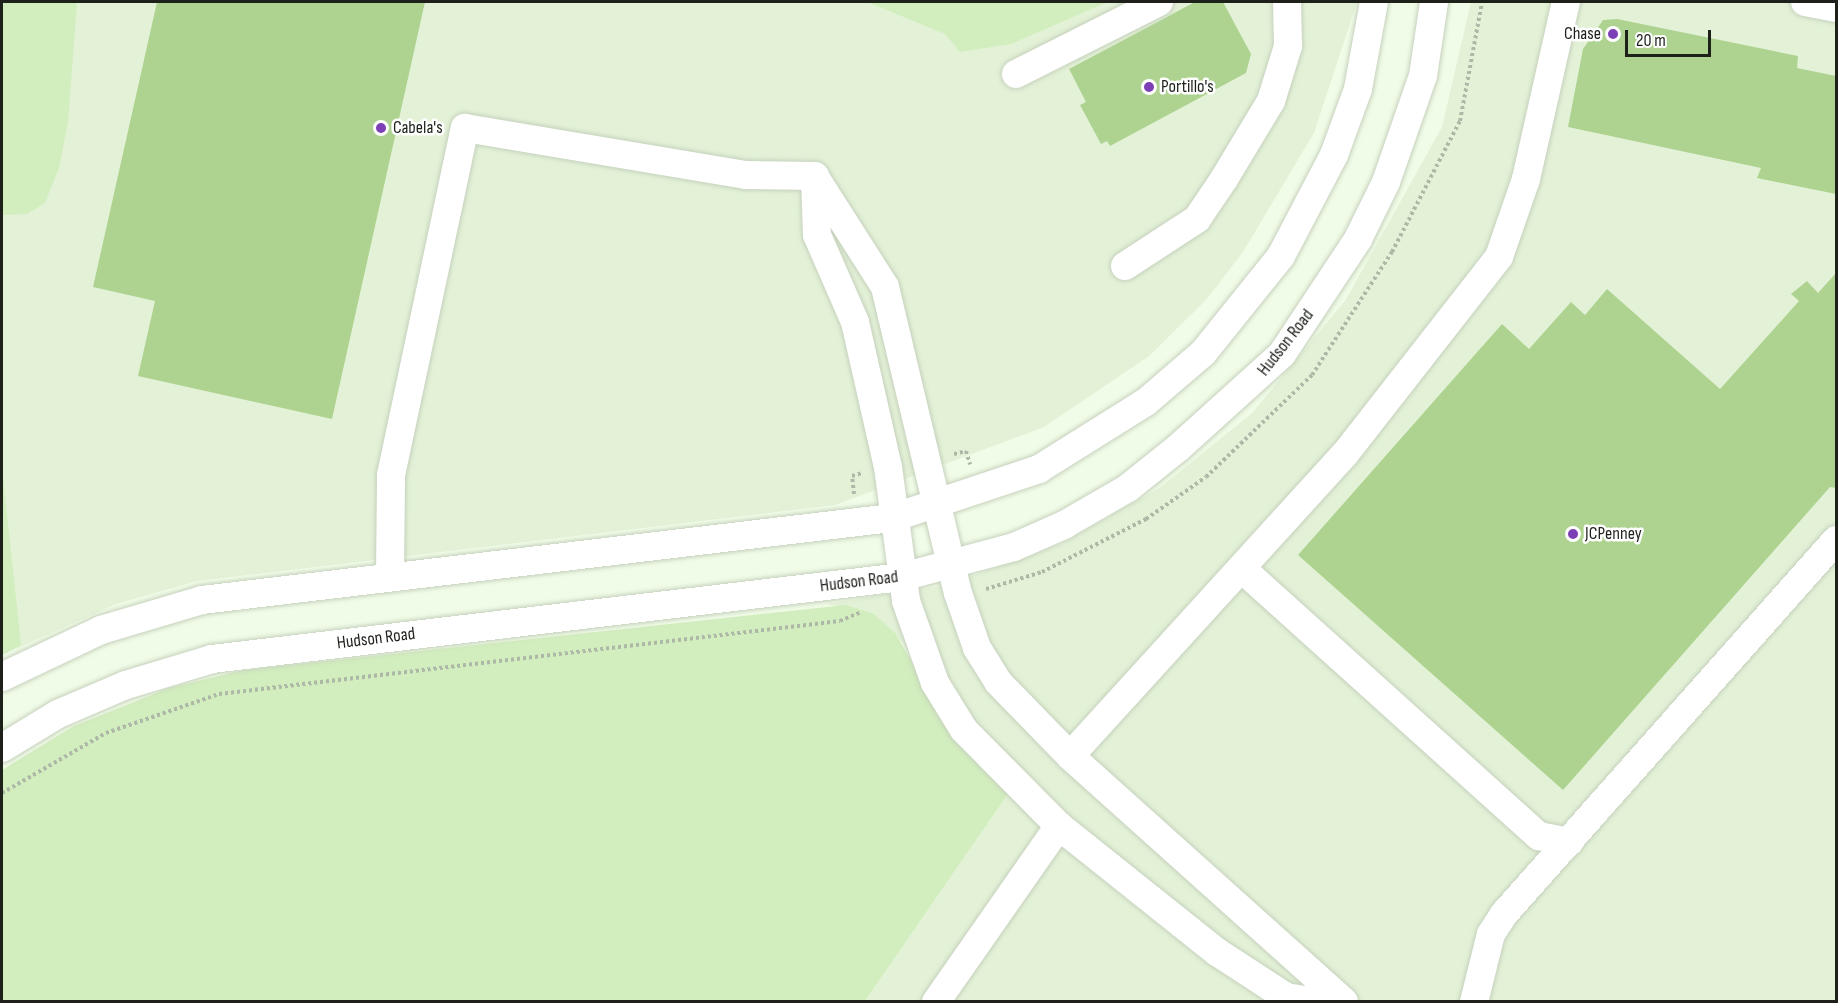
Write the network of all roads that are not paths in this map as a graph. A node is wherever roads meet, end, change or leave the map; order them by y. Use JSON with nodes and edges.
{"nodes":[{"id":1,"x":1159,"y":2,"type":"edge"},
{"id":2,"x":1287,"y":2,"type":"edge"},
{"id":3,"x":1374,"y":2,"type":"edge"},
{"id":4,"x":1434,"y":2,"type":"edge"},
{"id":5,"x":1566,"y":2,"type":"edge"},
{"id":6,"x":1805,"y":2,"type":"edge"},
{"id":7,"x":1836,"y":8,"type":"edge"},
{"id":8,"x":1016,"y":74,"type":"dead end"},
{"id":9,"x":815,"y":176,"type":"junction"},
{"id":10,"x":1125,"y":266,"type":"dead end"},
{"id":11,"x":939,"y":504,"type":"junction"},
{"id":12,"x":892,"y":519,"type":"junction"},
{"id":13,"x":1836,"y":540,"type":"edge"},
{"id":14,"x":953,"y":566,"type":"junction"},
{"id":15,"x":1241,"y":568,"type":"junction"},
{"id":16,"x":390,"y":575,"type":"junction"},
{"id":17,"x":902,"y":577,"type":"junction"},
{"id":18,"x":2,"y":677,"type":"edge"},
{"id":19,"x":2,"y":748,"type":"edge"},
{"id":20,"x":1070,"y":756,"type":"junction"},
{"id":21,"x":1059,"y":826,"type":"junction"},
{"id":22,"x":1569,"y":842,"type":"junction"},
{"id":23,"x":936,"y":1002,"type":"edge"},
{"id":24,"x":1318,"y":1002,"type":"edge"},
{"id":25,"x":1344,"y":1002,"type":"edge"},
{"id":26,"x":1474,"y":1002,"type":"edge"}],
"edges":[{"from":1,"to":8,"type":"street"},
{"from":2,"to":10,"type":"street"},
{"from":3,"to":11,"type":"street"},
{"from":4,"to":14,"type":"street","name":"Hudson Road"},
{"from":5,"to":15,"type":"street"},
{"from":6,"to":7,"type":"street"},
{"from":9,"to":11,"type":"street"},
{"from":9,"to":12,"type":"street"},
{"from":9,"to":16,"type":"street"},
{"from":11,"to":12,"type":"street"},
{"from":11,"to":14,"type":"street"},
{"from":12,"to":16,"type":"street"},
{"from":12,"to":17,"type":"street"},
{"from":13,"to":22,"type":"street"},
{"from":14,"to":17,"type":"street","name":"Hudson Road"},
{"from":14,"to":20,"type":"street"},
{"from":15,"to":20,"type":"street"},
{"from":15,"to":22,"type":"street"},
{"from":16,"to":18,"type":"street"},
{"from":17,"to":19,"type":"street","name":"Hudson Road"},
{"from":17,"to":21,"type":"street"},
{"from":20,"to":25,"type":"street"},
{"from":21,"to":23,"type":"street"},
{"from":21,"to":24,"type":"street"},
{"from":22,"to":26,"type":"street"}]}
